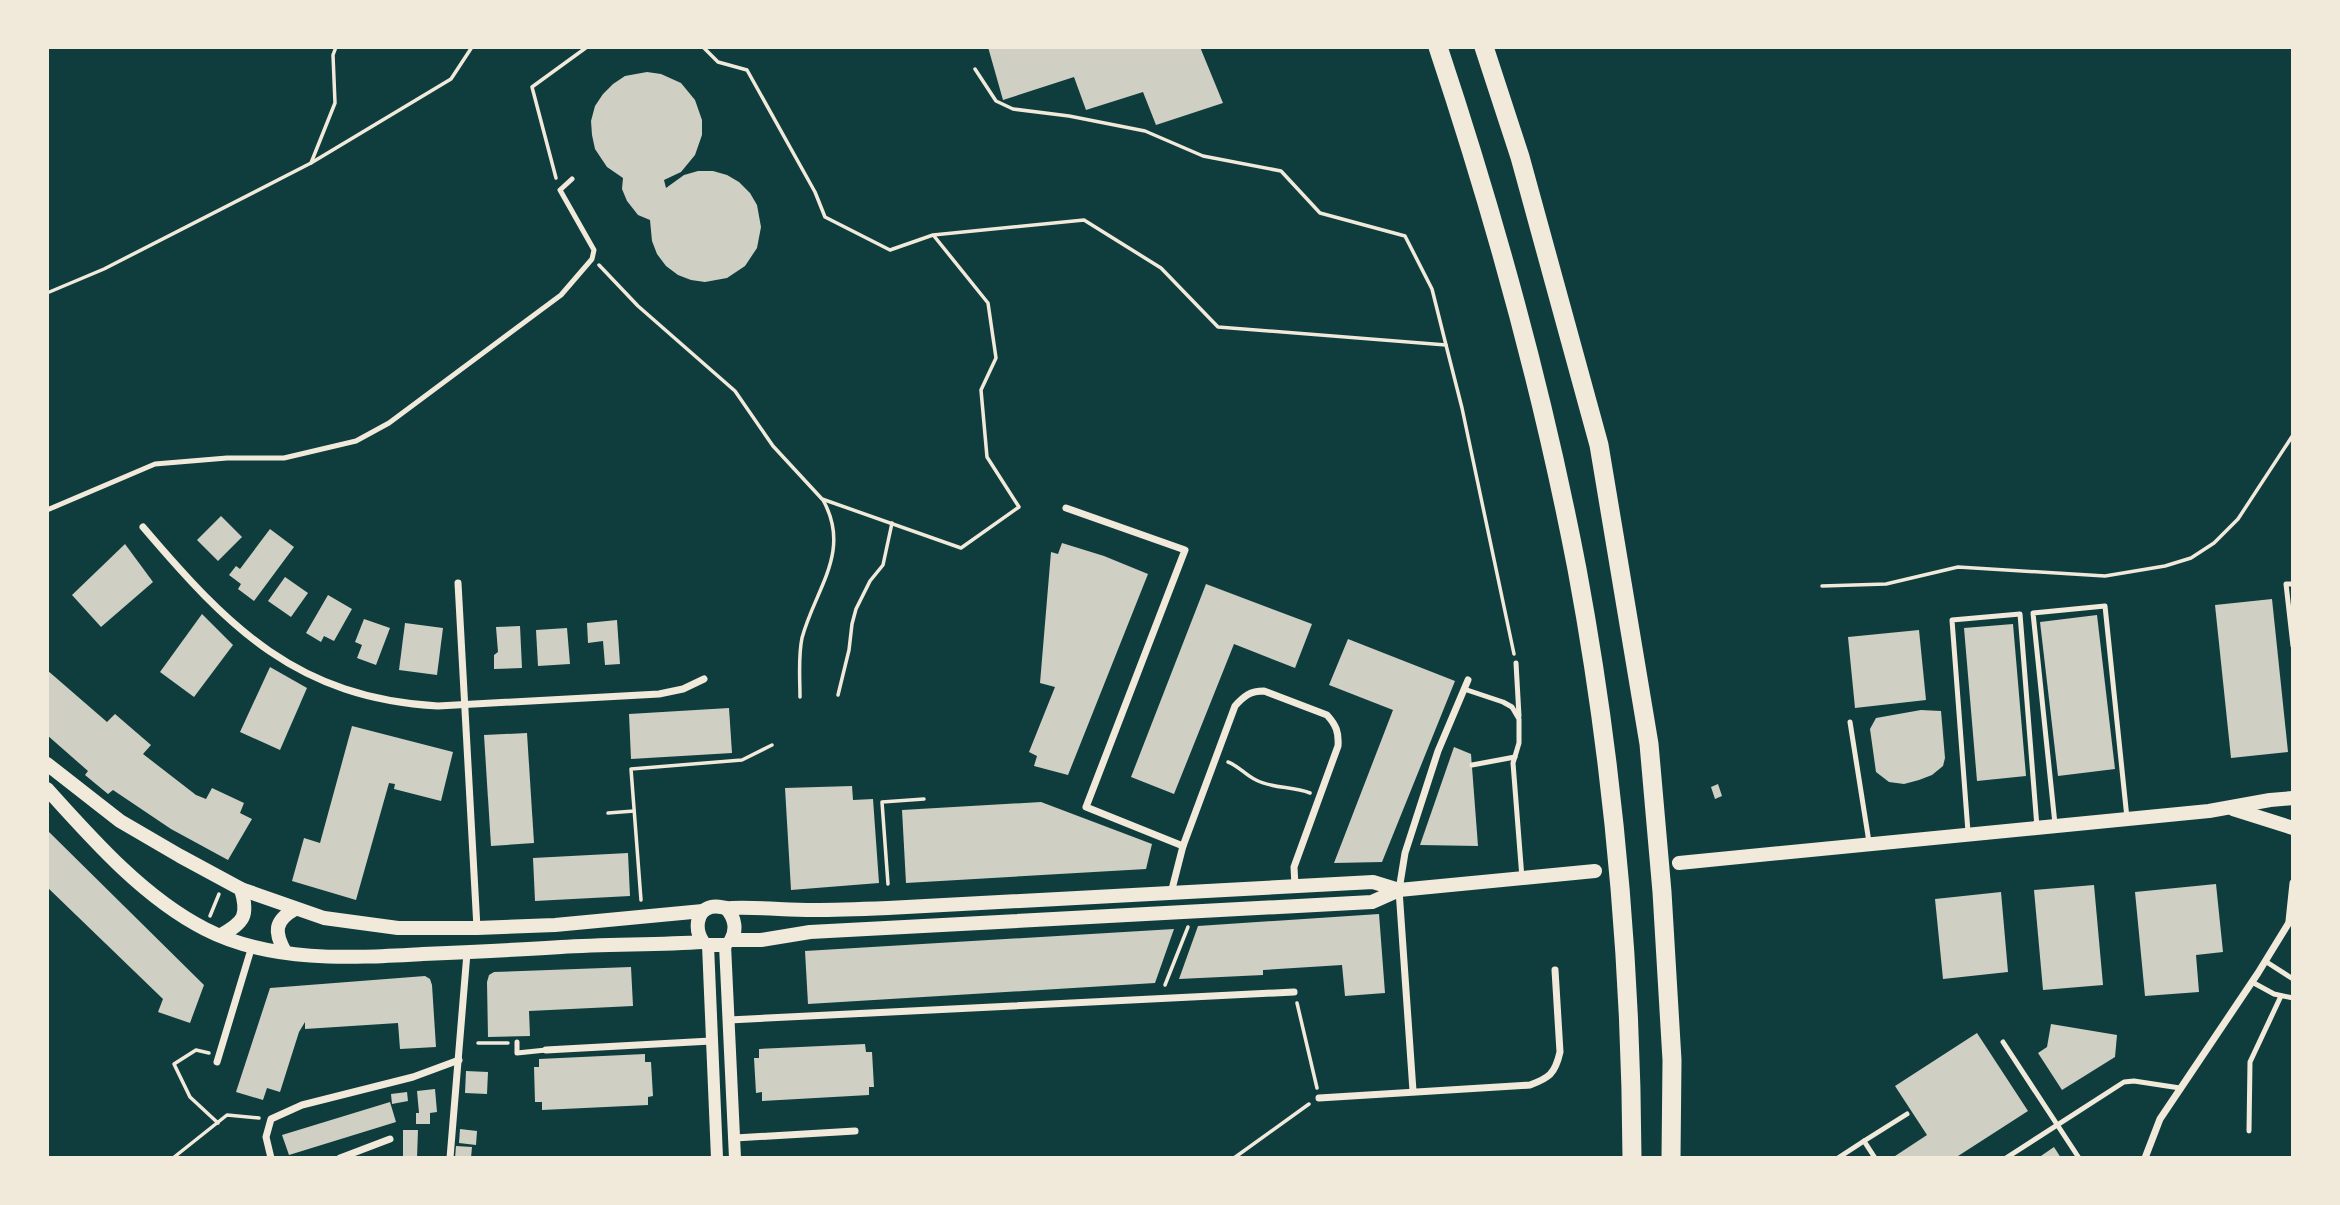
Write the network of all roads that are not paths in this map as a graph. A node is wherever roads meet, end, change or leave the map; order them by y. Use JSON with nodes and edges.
{"nodes":[{"id":1,"x":1438,"y":47,"type":"edge"},
{"id":2,"x":1484,"y":47,"type":"edge"},
{"id":3,"x":572,"y":178,"type":"dead end"},
{"id":4,"x":1066,"y":508,"type":"dead end"},
{"id":5,"x":47,"y":510,"type":"edge"},
{"id":6,"x":143,"y":527,"type":"dead end"},
{"id":7,"x":458,"y":583,"type":"dead end"},
{"id":8,"x":2293,"y":584,"type":"edge"},
{"id":9,"x":2292,"y":626,"type":"edge"},
{"id":10,"x":2293,"y":646,"type":"edge"},
{"id":11,"x":1516,"y":663,"type":"road end"},
{"id":12,"x":704,"y":679,"type":"dead end"},
{"id":13,"x":1468,"y":680,"type":"dead end"},
{"id":14,"x":1464,"y":689,"type":"junction"},
{"id":15,"x":464,"y":705,"type":"junction"},
{"id":16,"x":1519,"y":719,"type":"junction"},
{"id":17,"x":1850,"y":722,"type":"dead end"},
{"id":18,"x":1515,"y":757,"type":"junction"},
{"id":19,"x":47,"y":764,"type":"edge"},
{"id":20,"x":1472,"y":765,"type":"dead end"},
{"id":21,"x":47,"y":789,"type":"edge"},
{"id":22,"x":2293,"y":798,"type":"edge"},
{"id":23,"x":2228,"y":807,"type":"junction"},
{"id":24,"x":2127,"y":820,"type":"junction"},
{"id":25,"x":2055,"y":827,"type":"junction"},
{"id":26,"x":2293,"y":828,"type":"edge"},
{"id":27,"x":2037,"y":829,"type":"junction"},
{"id":28,"x":1968,"y":835,"type":"junction"},
{"id":29,"x":1869,"y":845,"type":"junction"},
{"id":30,"x":1183,"y":846,"type":"junction"},
{"id":31,"x":1679,"y":863,"type":"dead end"},
{"id":32,"x":1595,"y":871,"type":"dead end"},
{"id":33,"x":1522,"y":878,"type":"junction"},
{"id":34,"x":2293,"y":883,"type":"edge"},
{"id":35,"x":1294,"y":886,"type":"junction"},
{"id":36,"x":241,"y":889,"type":"junction"},
{"id":37,"x":1399,"y":890,"type":"junction"},
{"id":38,"x":1171,"y":893,"type":"junction"},
{"id":39,"x":295,"y":909,"type":"junction"},
{"id":40,"x":727,"y":909,"type":"junction"},
{"id":41,"x":703,"y":911,"type":"junction"},
{"id":42,"x":2291,"y":919,"type":"edge"},
{"id":43,"x":478,"y":928,"type":"junction"},
{"id":44,"x":221,"y":935,"type":"junction"},
{"id":45,"x":728,"y":943,"type":"junction"},
{"id":46,"x":706,"y":944,"type":"junction"},
{"id":47,"x":252,"y":946,"type":"junction"},
{"id":48,"x":285,"y":952,"type":"junction"},
{"id":49,"x":467,"y":953,"type":"junction"},
{"id":50,"x":2265,"y":961,"type":"junction"},
{"id":51,"x":1555,"y":970,"type":"dead end"},
{"id":52,"x":2293,"y":979,"type":"edge"},
{"id":53,"x":2252,"y":982,"type":"junction"},
{"id":54,"x":1294,"y":992,"type":"road end"},
{"id":55,"x":2281,"y":996,"type":"junction"},
{"id":56,"x":2293,"y":998,"type":"edge"},
{"id":57,"x":729,"y":1020,"type":"junction"},
{"id":58,"x":711,"y":1041,"type":"junction"},
{"id":59,"x":517,"y":1042,"type":"road end"},
{"id":60,"x":2003,"y":1042,"type":"dead end"},
{"id":61,"x":546,"y":1050,"type":"joint"},
{"id":62,"x":218,"y":1059,"type":"road end"},
{"id":63,"x":459,"y":1060,"type":"junction"},
{"id":64,"x":2180,"y":1088,"type":"junction"},
{"id":65,"x":1413,"y":1091,"type":"junction"},
{"id":66,"x":1319,"y":1098,"type":"road end"},
{"id":67,"x":1907,"y":1114,"type":"dead end"},
{"id":68,"x":2058,"y":1125,"type":"junction"},
{"id":69,"x":855,"y":1130,"type":"dead end"},
{"id":70,"x":2249,"y":1130,"type":"dead end"},
{"id":71,"x":734,"y":1138,"type":"junction"},
{"id":72,"x":390,"y":1139,"type":"dead end"},
{"id":73,"x":1864,"y":1141,"type":"junction"},
{"id":74,"x":271,"y":1158,"type":"edge"},
{"id":75,"x":340,"y":1158,"type":"edge"},
{"id":76,"x":450,"y":1158,"type":"edge"},
{"id":77,"x":717,"y":1158,"type":"edge"},
{"id":78,"x":736,"y":1158,"type":"edge"},
{"id":79,"x":1632,"y":1158,"type":"edge"},
{"id":80,"x":1671,"y":1158,"type":"edge"},
{"id":81,"x":1838,"y":1158,"type":"edge"},
{"id":82,"x":1875,"y":1158,"type":"edge"},
{"id":83,"x":2006,"y":1158,"type":"edge"},
{"id":84,"x":2079,"y":1158,"type":"edge"},
{"id":85,"x":2145,"y":1158,"type":"edge"}],
"edges":[{"from":1,"to":79,"type":"highway"},
{"from":2,"to":80,"type":"highway"},
{"from":3,"to":5,"type":"lane"},
{"from":4,"to":30,"type":"street"},
{"from":6,"to":15,"type":"street"},
{"from":7,"to":15,"type":"street"},
{"from":8,"to":9,"type":"lane"},
{"from":9,"to":10,"type":"lane"},
{"from":11,"to":16,"type":"lane"},
{"from":12,"to":15,"type":"street"},
{"from":13,"to":14,"type":"street"},
{"from":14,"to":16,"type":"lane"},
{"from":14,"to":37,"type":"street"},
{"from":15,"to":43,"type":"street"},
{"from":16,"to":18,"type":"lane"},
{"from":17,"to":29,"type":"lane"},
{"from":18,"to":20,"type":"lane"},
{"from":18,"to":33,"type":"lane"},
{"from":19,"to":36,"type":"main road"},
{"from":21,"to":44,"type":"main road"},
{"from":22,"to":23,"type":"main road"},
{"from":23,"to":24,"type":"main road"},
{"from":23,"to":26,"type":"main road"},
{"from":24,"to":25,"type":"main road"},
{"from":24,"to":25,"type":"lane"},
{"from":25,"to":27,"type":"main road"},
{"from":27,"to":28,"type":"main road"},
{"from":27,"to":28,"type":"lane"},
{"from":28,"to":29,"type":"main road"},
{"from":29,"to":31,"type":"main road"},
{"from":30,"to":35,"type":"street"},
{"from":30,"to":38,"type":"street"},
{"from":32,"to":33,"type":"main road"},
{"from":33,"to":37,"type":"main road"},
{"from":34,"to":42,"type":"street"},
{"from":35,"to":37,"type":"main road"},
{"from":35,"to":38,"type":"main road"},
{"from":36,"to":39,"type":"main road"},
{"from":36,"to":44,"type":"main road"},
{"from":37,"to":45,"type":"main road"},
{"from":37,"to":65,"type":"street"},
{"from":38,"to":40,"type":"main road"},
{"from":39,"to":43,"type":"main road"},
{"from":39,"to":48,"type":"main road"},
{"from":40,"to":41,"type":"main road"},
{"from":40,"to":45,"type":"main road"},
{"from":41,"to":43,"type":"main road"},
{"from":41,"to":46,"type":"main road"},
{"from":42,"to":50,"type":"street"},
{"from":44,"to":47,"type":"main road"},
{"from":45,"to":46,"type":"main road"},
{"from":45,"to":57,"type":"street"},
{"from":46,"to":49,"type":"main road"},
{"from":46,"to":58,"type":"street"},
{"from":47,"to":48,"type":"main road"},
{"from":47,"to":62,"type":"street"},
{"from":48,"to":49,"type":"main road"},
{"from":49,"to":63,"type":"street"},
{"from":50,"to":52,"type":"lane"},
{"from":50,"to":53,"type":"street"},
{"from":51,"to":65,"type":"street"},
{"from":53,"to":55,"type":"lane"},
{"from":53,"to":64,"type":"street"},
{"from":54,"to":57,"type":"street"},
{"from":55,"to":56,"type":"lane"},
{"from":55,"to":70,"type":"lane"},
{"from":57,"to":71,"type":"street"},
{"from":58,"to":61,"type":"street"},
{"from":58,"to":77,"type":"street"},
{"from":59,"to":61,"type":"lane"},
{"from":60,"to":68,"type":"lane"},
{"from":63,"to":74,"type":"street"},
{"from":63,"to":76,"type":"street"},
{"from":64,"to":68,"type":"lane"},
{"from":64,"to":85,"type":"street"},
{"from":65,"to":66,"type":"street"},
{"from":67,"to":73,"type":"lane"},
{"from":68,"to":83,"type":"lane"},
{"from":68,"to":84,"type":"lane"},
{"from":69,"to":71,"type":"street"},
{"from":71,"to":78,"type":"street"},
{"from":72,"to":75,"type":"street"},
{"from":73,"to":81,"type":"lane"},
{"from":73,"to":82,"type":"lane"}]}
